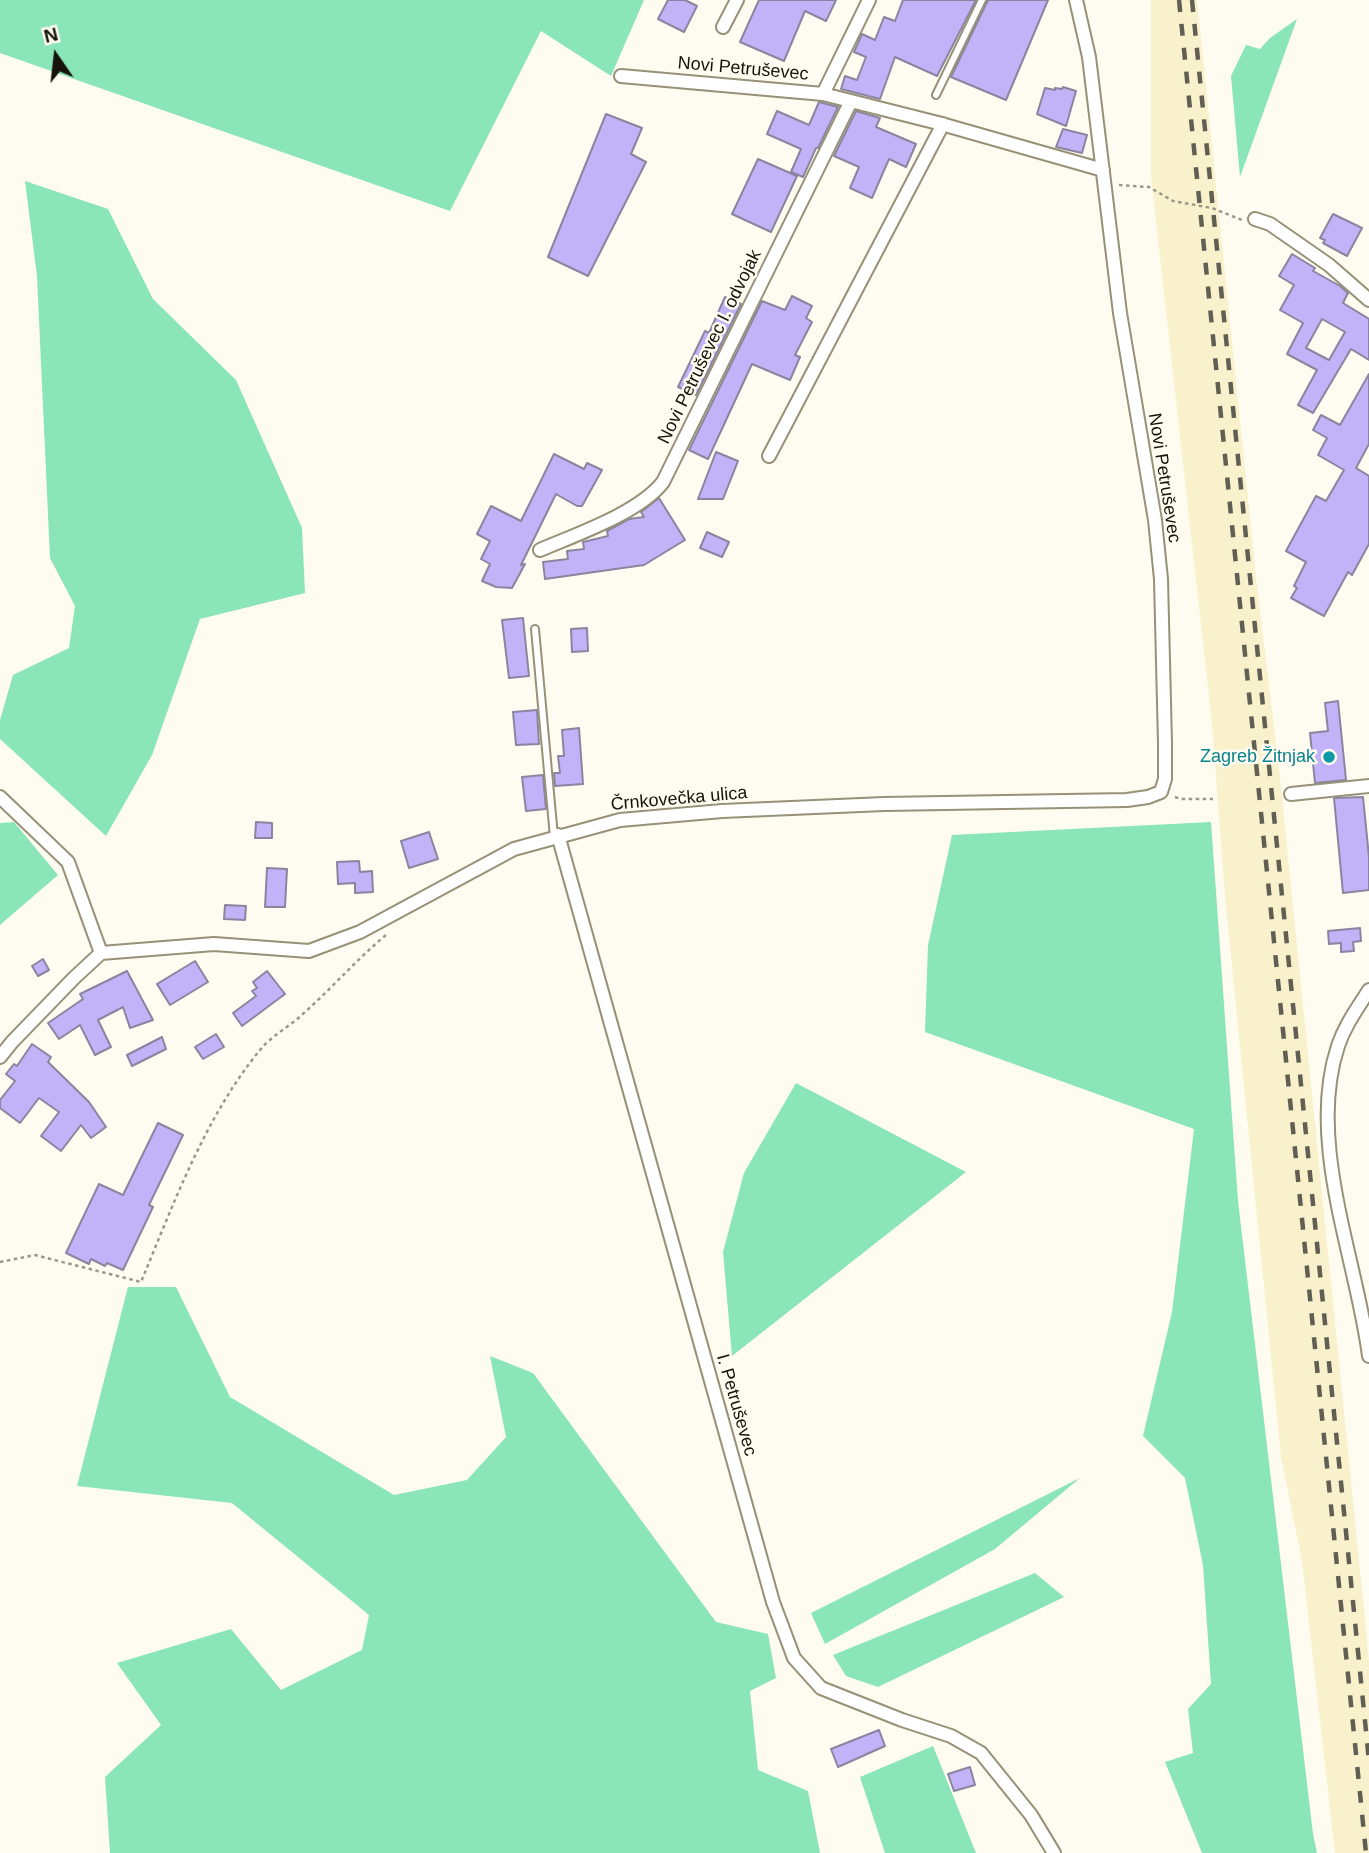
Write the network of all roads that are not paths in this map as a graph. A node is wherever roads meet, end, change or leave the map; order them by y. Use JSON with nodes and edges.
{"nodes":[{"id":1,"x":737,"y":0,"type":"edge"},
{"id":2,"x":869,"y":0,"type":"edge"},
{"id":3,"x":982,"y":0,"type":"edge"},
{"id":4,"x":1076,"y":0,"type":"edge"},
{"id":5,"x":723,"y":27,"type":"dead end"},
{"id":6,"x":621,"y":76,"type":"dead end"},
{"id":7,"x":822,"y":94,"type":"junction"},
{"id":8,"x":936,"y":95,"type":"dead end"},
{"id":9,"x":851,"y":101,"type":"junction"},
{"id":10,"x":943,"y":124,"type":"junction"},
{"id":11,"x":1103,"y":170,"type":"junction"},
{"id":12,"x":1255,"y":219,"type":"road end"},
{"id":13,"x":1369,"y":300,"type":"edge"},
{"id":14,"x":769,"y":456,"type":"dead end"},
{"id":15,"x":540,"y":550,"type":"dead end"},
{"id":16,"x":535,"y":629,"type":"dead end"},
{"id":17,"x":1369,"y":786,"type":"edge"},
{"id":18,"x":1161,"y":792,"type":"joint"},
{"id":19,"x":1291,"y":794,"type":"dead end"},
{"id":20,"x":0,"y":797,"type":"edge"},
{"id":21,"x":556,"y":836,"type":"junction"},
{"id":22,"x":101,"y":953,"type":"junction"},
{"id":23,"x":1369,"y":990,"type":"edge"},
{"id":24,"x":0,"y":1057,"type":"edge"},
{"id":25,"x":1369,"y":1356,"type":"edge"},
{"id":26,"x":1054,"y":1853,"type":"edge"}],
"edges":[{"from":1,"to":5,"type":"street"},
{"from":2,"to":7,"type":"street"},
{"from":3,"to":8,"type":"lane"},
{"from":4,"to":11,"type":"street","name":"Novi Petruševec"},
{"from":6,"to":7,"type":"street","name":"Novi Petruševec"},
{"from":7,"to":9,"type":"street","name":"Novi Petruševec"},
{"from":9,"to":10,"type":"street","name":"Novi Petruševec"},
{"from":9,"to":15,"type":"street","name":"Novi Petruševec I. odvojak"},
{"from":10,"to":11,"type":"street","name":"Novi Petruševec"},
{"from":10,"to":14,"type":"street"},
{"from":11,"to":18,"type":"street","name":"Novi Petruševec"},
{"from":12,"to":13,"type":"street"},
{"from":16,"to":21,"type":"lane"},
{"from":17,"to":19,"type":"street"},
{"from":18,"to":21,"type":"street","name":"Črnkovečka ulica"},
{"from":20,"to":22,"type":"street"},
{"from":21,"to":22,"type":"street","name":"Črnkovečka ulica"},
{"from":21,"to":26,"type":"street","name":"I. Petruševec"},
{"from":22,"to":24,"type":"street"},
{"from":23,"to":25,"type":"street"}]}
